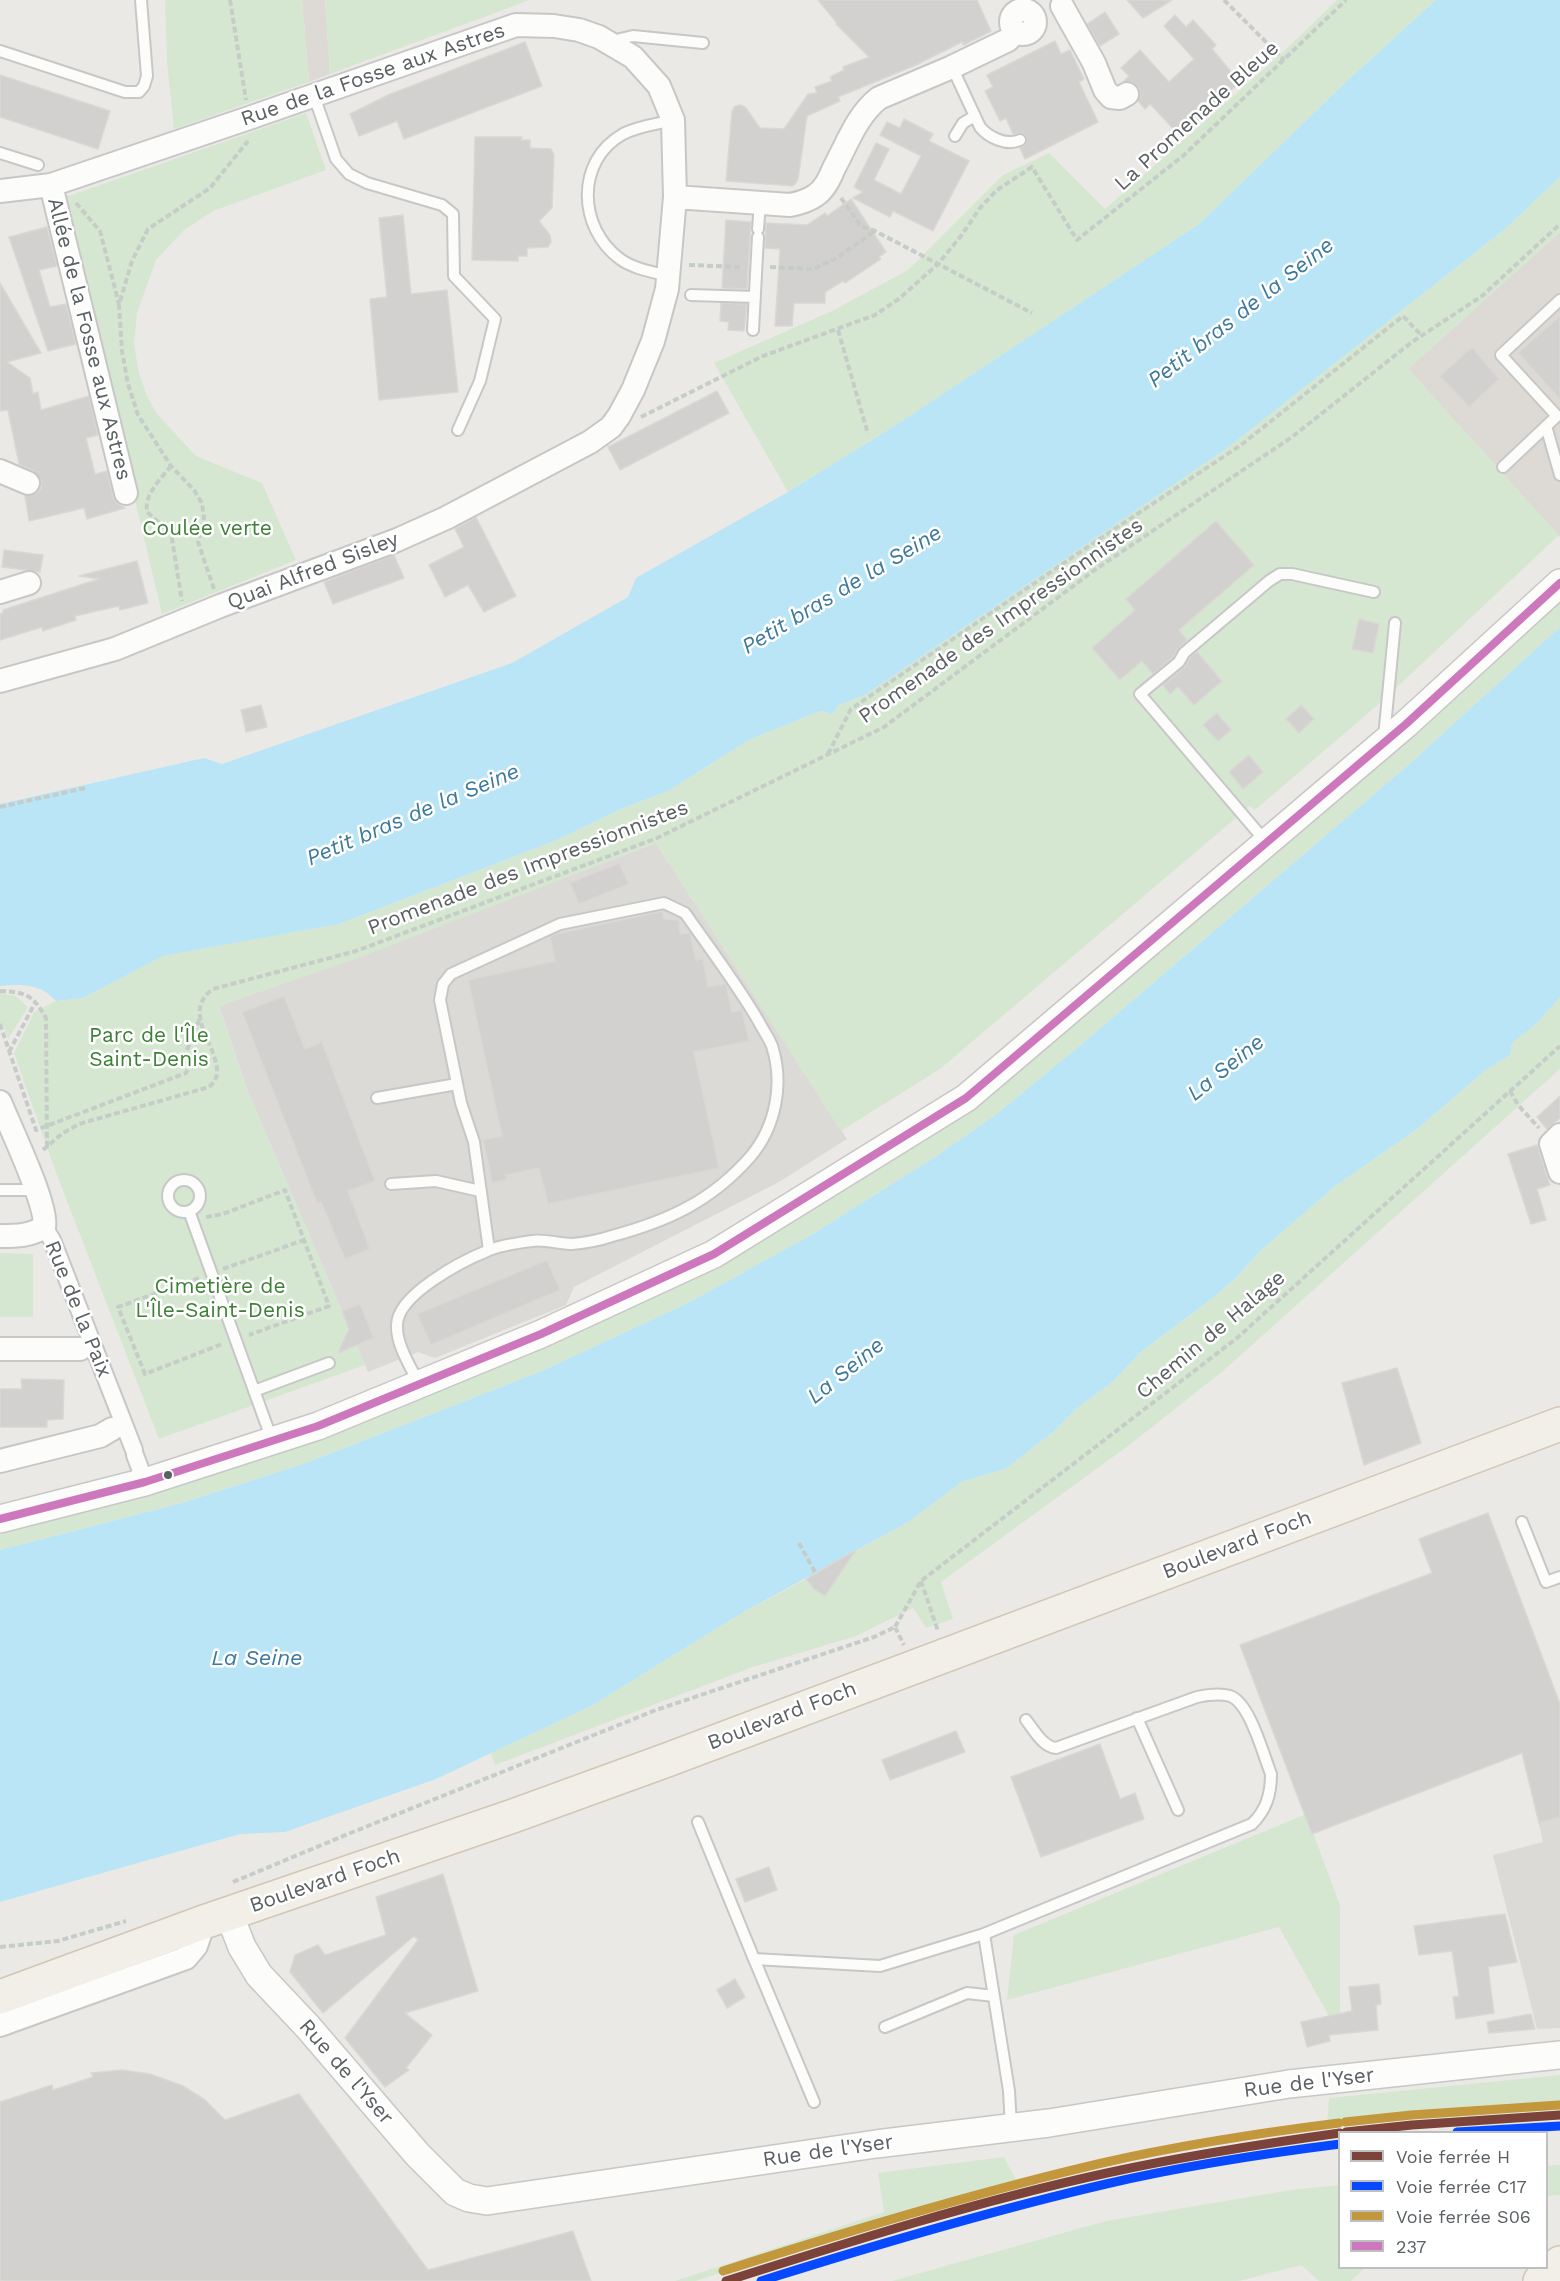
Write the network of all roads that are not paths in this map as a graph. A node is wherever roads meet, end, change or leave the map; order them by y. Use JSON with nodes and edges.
{"nodes":[{"id":1,"x":141,"y":0,"type":"edge"},
{"id":2,"x":1067,"y":3,"type":"edge"},
{"id":3,"x":1020,"y":16,"type":"edge"},
{"id":4,"x":703,"y":43,"type":"dead end"},
{"id":5,"x":615,"y":45,"type":"junction"},
{"id":6,"x":0,"y":51,"type":"edge"},
{"id":7,"x":952,"y":68,"type":"junction"},
{"id":8,"x":1126,"y":94,"type":"dead end"},
{"id":9,"x":314,"y":96,"type":"junction"},
{"id":10,"x":975,"y":116,"type":"junction"},
{"id":11,"x":673,"y":120,"type":"junction"},
{"id":12,"x":956,"y":136,"type":"dead end"},
{"id":13,"x":1020,"y":140,"type":"dead end"},
{"id":14,"x":0,"y":153,"type":"edge"},
{"id":15,"x":38,"y":165,"type":"dead end"},
{"id":16,"x":51,"y":185,"type":"junction"},
{"id":17,"x":0,"y":191,"type":"edge"},
{"id":18,"x":675,"y":196,"type":"junction"},
{"id":19,"x":760,"y":203,"type":"junction"},
{"id":20,"x":678,"y":271,"type":"junction"},
{"id":21,"x":691,"y":295,"type":"dead end"},
{"id":22,"x":755,"y":297,"type":"junction"},
{"id":23,"x":1560,"y":300,"type":"edge"},
{"id":24,"x":753,"y":330,"type":"dead end"},
{"id":25,"x":1546,"y":426,"type":"junction"},
{"id":26,"x":610,"y":427,"type":"joint"},
{"id":27,"x":458,"y":430,"type":"dead end"},
{"id":28,"x":1503,"y":467,"type":"dead end"},
{"id":29,"x":0,"y":471,"type":"edge"},
{"id":30,"x":1560,"y":475,"type":"edge"},
{"id":31,"x":28,"y":483,"type":"dead end"},
{"id":32,"x":126,"y":493,"type":"dead end"},
{"id":33,"x":29,"y":583,"type":"dead end"},
{"id":34,"x":1560,"y":583,"type":"edge"},
{"id":35,"x":0,"y":592,"type":"edge"},
{"id":36,"x":1374,"y":592,"type":"dead end"},
{"id":37,"x":1395,"y":623,"type":"dead end"},
{"id":38,"x":0,"y":681,"type":"edge"},
{"id":39,"x":1389,"y":738,"type":"junction"},
{"id":40,"x":1266,"y":843,"type":"junction"},
{"id":41,"x":457,"y":1084,"type":"junction"},
{"id":42,"x":377,"y":1098,"type":"dead end"},
{"id":43,"x":0,"y":1102,"type":"edge"},
{"id":44,"x":1560,"y":1136,"type":"edge"},
{"id":45,"x":1560,"y":1172,"type":"edge"},
{"id":46,"x":391,"y":1184,"type":"dead end"},
{"id":47,"x":0,"y":1190,"type":"edge"},
{"id":48,"x":36,"y":1190,"type":"junction"},
{"id":49,"x":480,"y":1191,"type":"junction"},
{"id":50,"x":189,"y":1211,"type":"dead end"},
{"id":51,"x":44,"y":1227,"type":"junction"},
{"id":52,"x":0,"y":1236,"type":"edge"},
{"id":53,"x":489,"y":1250,"type":"junction"},
{"id":54,"x":0,"y":1349,"type":"edge"},
{"id":55,"x":80,"y":1349,"type":"dead end"},
{"id":56,"x":329,"y":1363,"type":"dead end"},
{"id":57,"x":419,"y":1385,"type":"junction"},
{"id":58,"x":254,"y":1392,"type":"junction"},
{"id":59,"x":1560,"y":1424,"type":"edge"},
{"id":60,"x":112,"y":1429,"type":"dead end"},
{"id":61,"x":272,"y":1441,"type":"junction"},
{"id":62,"x":0,"y":1461,"type":"edge"},
{"id":63,"x":145,"y":1482,"type":"junction"},
{"id":64,"x":0,"y":1520,"type":"edge"},
{"id":65,"x":1522,"y":1522,"type":"dead end"},
{"id":66,"x":1560,"y":1577,"type":"edge"},
{"id":67,"x":1137,"y":1719,"type":"junction"},
{"id":68,"x":1026,"y":1720,"type":"dead end"},
{"id":69,"x":1178,"y":1810,"type":"dead end"},
{"id":70,"x":698,"y":1822,"type":"dead end"},
{"id":71,"x":221,"y":1906,"type":"junction"},
{"id":72,"x":984,"y":1934,"type":"junction"},
{"id":73,"x":754,"y":1959,"type":"junction"},
{"id":74,"x":0,"y":1996,"type":"edge"},
{"id":75,"x":994,"y":1996,"type":"junction"},
{"id":76,"x":0,"y":2025,"type":"edge"},
{"id":77,"x":885,"y":2027,"type":"dead end"},
{"id":78,"x":1560,"y":2055,"type":"edge"},
{"id":79,"x":814,"y":2102,"type":"dead end"},
{"id":80,"x":1011,"y":2128,"type":"junction"},
{"id":81,"x":1560,"y":2263,"type":"edge"},
{"id":82,"x":1540,"y":2281,"type":"edge"}],
"edges":[{"from":1,"to":6,"type":"lane"},
{"from":2,"to":3,"type":"street"},
{"from":2,"to":8,"type":"street"},
{"from":3,"to":7,"type":"street"},
{"from":4,"to":5,"type":"lane"},
{"from":5,"to":9,"type":"street","name":"Rue de la Fosse aux Astres"},
{"from":5,"to":11,"type":"street","name":"Rue de la Fosse aux Astres"},
{"from":7,"to":10,"type":"lane"},
{"from":7,"to":19,"type":"street"},
{"from":9,"to":16,"type":"street","name":"Rue de la Fosse aux Astres"},
{"from":9,"to":27,"type":"lane"},
{"from":10,"to":12,"type":"lane"},
{"from":10,"to":13,"type":"lane"},
{"from":11,"to":18,"type":"street","name":"Rue de la Fosse aux Astres"},
{"from":11,"to":20,"type":"lane"},
{"from":14,"to":15,"type":"lane"},
{"from":16,"to":17,"type":"street","name":"Rue de la Fosse aux Astres"},
{"from":16,"to":32,"type":"street","name":"Allée de la Fosse aux Astres"},
{"from":18,"to":19,"type":"street"},
{"from":18,"to":20,"type":"street","name":"Rue de la Fosse aux Astres"},
{"from":19,"to":22,"type":"lane"},
{"from":20,"to":26,"type":"street","name":"Rue de la Fosse aux Astres"},
{"from":21,"to":22,"type":"lane"},
{"from":22,"to":24,"type":"lane"},
{"from":23,"to":25,"type":"lane"},
{"from":25,"to":28,"type":"lane"},
{"from":25,"to":30,"type":"lane"},
{"from":26,"to":38,"type":"street","name":"Quai Alfred Sisley"},
{"from":29,"to":31,"type":"street"},
{"from":33,"to":35,"type":"street"},
{"from":34,"to":39,"type":"street"},
{"from":36,"to":40,"type":"lane"},
{"from":37,"to":39,"type":"lane"},
{"from":39,"to":40,"type":"street"},
{"from":40,"to":57,"type":"street"},
{"from":41,"to":42,"type":"lane"},
{"from":41,"to":49,"type":"lane"},
{"from":41,"to":53,"type":"lane"},
{"from":43,"to":48,"type":"street","name":"Rue de la Paix"},
{"from":44,"to":45,"type":"street"},
{"from":46,"to":49,"type":"lane"},
{"from":47,"to":48,"type":"lane"},
{"from":48,"to":51,"type":"street","name":"Rue de la Paix"},
{"from":49,"to":53,"type":"lane"},
{"from":50,"to":58,"type":"lane"},
{"from":51,"to":52,"type":"street"},
{"from":51,"to":63,"type":"street","name":"Rue de la Paix"},
{"from":53,"to":57,"type":"lane"},
{"from":54,"to":55,"type":"street"},
{"from":56,"to":58,"type":"lane"},
{"from":57,"to":61,"type":"street"},
{"from":58,"to":61,"type":"lane"},
{"from":59,"to":71,"type":"main road","name":"Boulevard Foch"},
{"from":60,"to":62,"type":"street"},
{"from":61,"to":63,"type":"street"},
{"from":63,"to":64,"type":"street"},
{"from":65,"to":66,"type":"lane"},
{"from":67,"to":68,"type":"lane"},
{"from":67,"to":69,"type":"lane"},
{"from":67,"to":72,"type":"lane"},
{"from":70,"to":73,"type":"lane"},
{"from":71,"to":74,"type":"main road","name":"Boulevard Foch"},
{"from":71,"to":76,"type":"street"},
{"from":71,"to":80,"type":"street","name":"Rue de l'Yser"},
{"from":72,"to":73,"type":"lane"},
{"from":72,"to":75,"type":"lane"},
{"from":73,"to":79,"type":"lane"},
{"from":75,"to":77,"type":"lane"},
{"from":75,"to":80,"type":"lane"},
{"from":78,"to":80,"type":"street","name":"Rue de l'Yser"},
{"from":81,"to":82,"type":"main road"}]}
